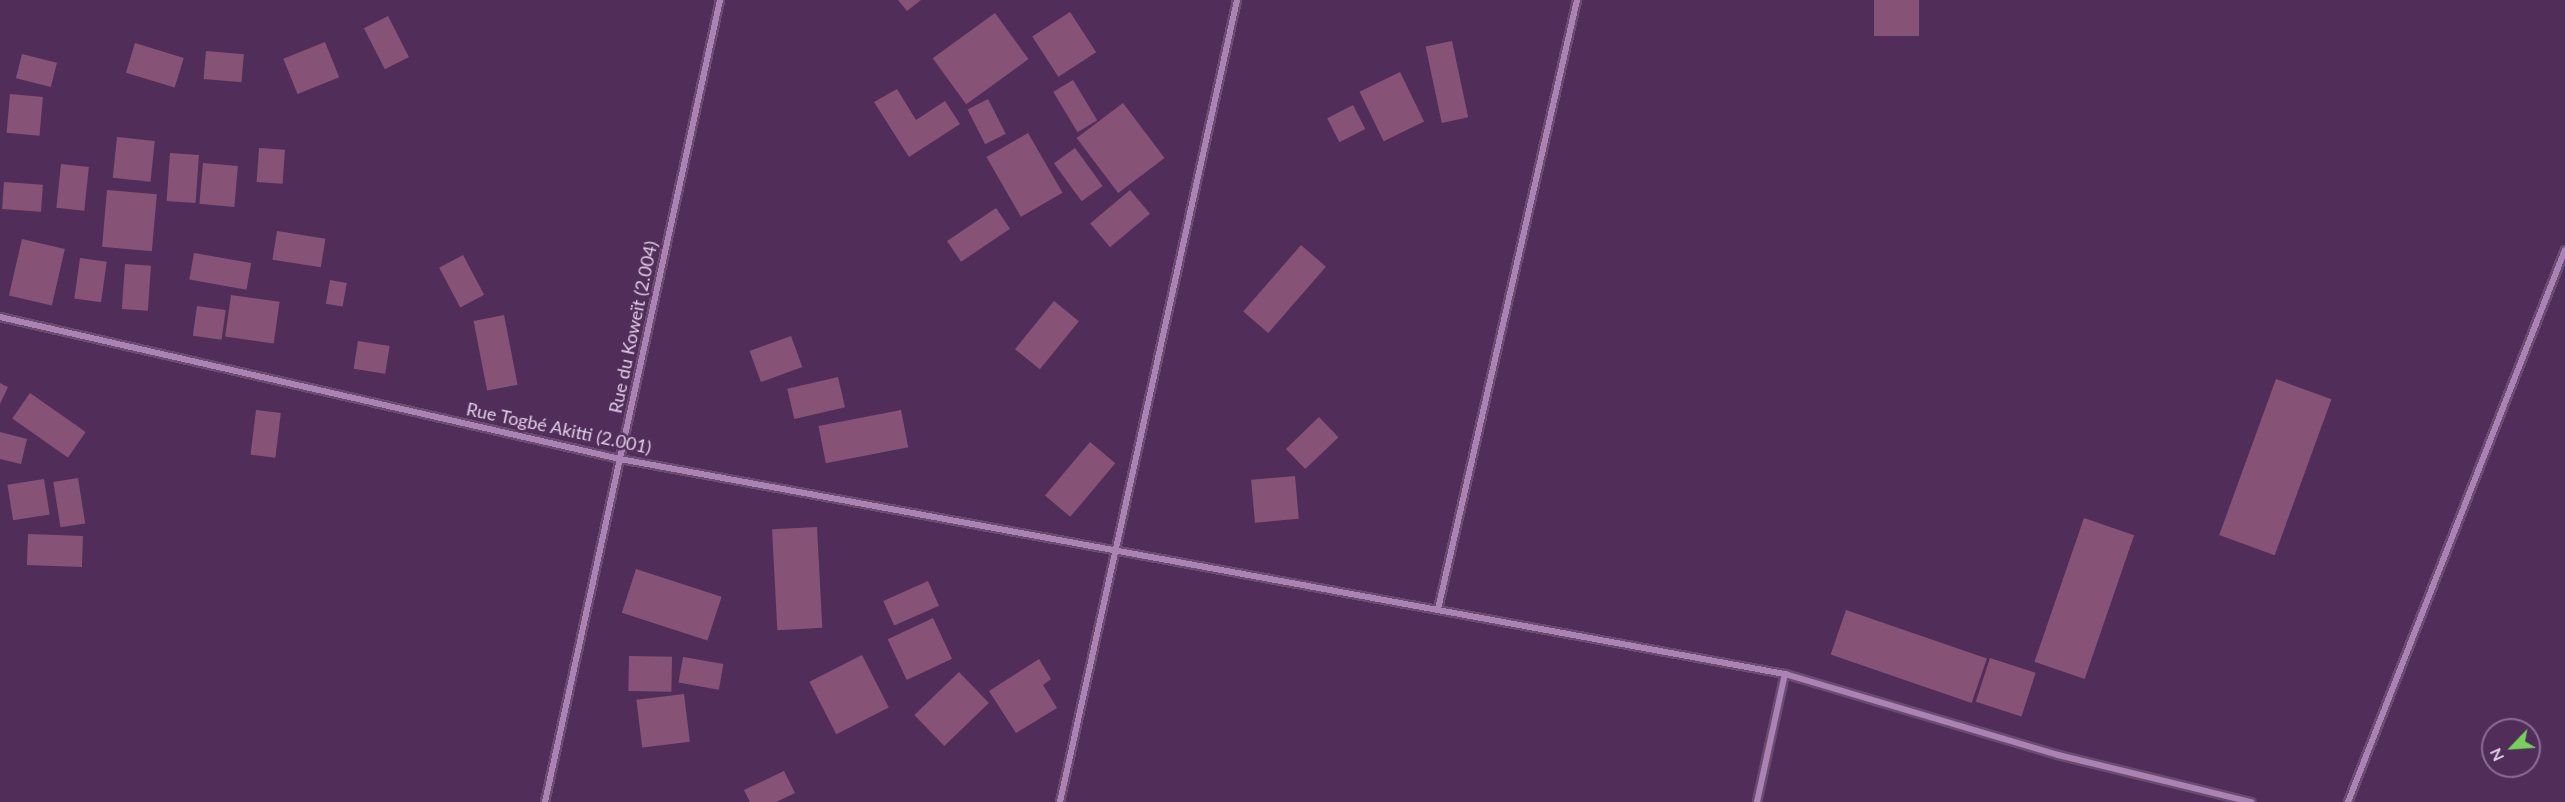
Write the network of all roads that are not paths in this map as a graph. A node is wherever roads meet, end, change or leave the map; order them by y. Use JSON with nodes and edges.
{"nodes":[{"id":1,"x":720,"y":0,"type":"edge"},
{"id":2,"x":1237,"y":0,"type":"edge"},
{"id":3,"x":1577,"y":0,"type":"edge"},
{"id":4,"x":2565,"y":250,"type":"edge"},
{"id":5,"x":0,"y":317,"type":"edge"},
{"id":6,"x":620,"y":459,"type":"junction"},
{"id":7,"x":1116,"y":549,"type":"junction"},
{"id":8,"x":1438,"y":609,"type":"junction"},
{"id":9,"x":1785,"y":674,"type":"junction"},
{"id":10,"x":545,"y":802,"type":"edge"},
{"id":11,"x":1060,"y":802,"type":"edge"},
{"id":12,"x":1757,"y":802,"type":"edge"},
{"id":13,"x":2251,"y":802,"type":"edge"},
{"id":14,"x":2348,"y":802,"type":"edge"}],
"edges":[{"from":1,"to":6,"type":"street","name":"Rue du Koweït (2.004)"},
{"from":2,"to":7,"type":"street"},
{"from":3,"to":8,"type":"street"},
{"from":4,"to":14,"type":"street"},
{"from":5,"to":6,"type":"street","name":"Rue Togbé Akitti (2.001)"},
{"from":6,"to":7,"type":"street","name":"Rue Togbé Akitti (2.001)"},
{"from":6,"to":10,"type":"street","name":"Rue du Koweït (2.004)"},
{"from":7,"to":8,"type":"street","name":"Rue Togbé Akitti (2.001)"},
{"from":7,"to":11,"type":"street"},
{"from":8,"to":9,"type":"street","name":"Rue Togbé Akitti (2.001)"},
{"from":9,"to":12,"type":"street"},
{"from":9,"to":13,"type":"street","name":"Rue Togbé Akitti (2.001)"}]}
